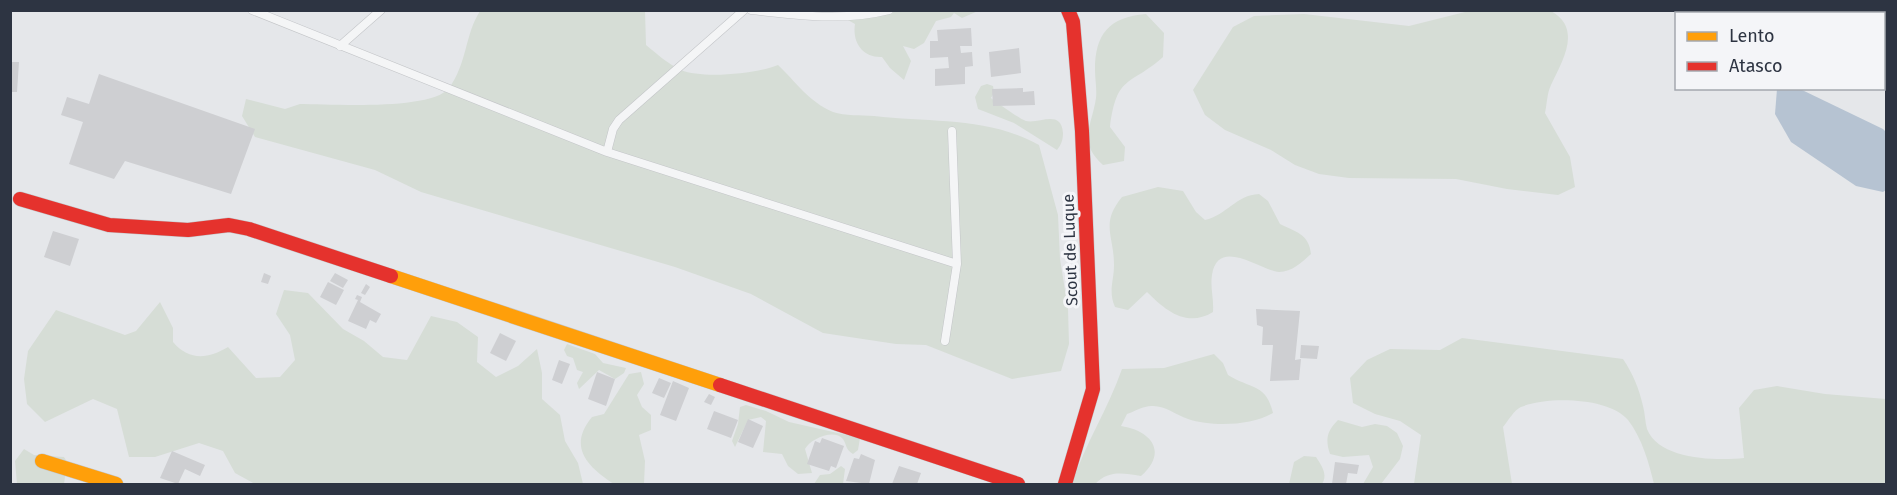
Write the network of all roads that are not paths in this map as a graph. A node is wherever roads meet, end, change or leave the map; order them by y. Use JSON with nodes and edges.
{"nodes":[{"id":1,"x":252,"y":10,"type":"edge"},
{"id":2,"x":381,"y":10,"type":"edge"},
{"id":3,"x":744,"y":10,"type":"edge"},
{"id":4,"x":751,"y":10,"type":"edge"},
{"id":5,"x":889,"y":10,"type":"edge"},
{"id":6,"x":1068,"y":10,"type":"edge"},
{"id":7,"x":340,"y":46,"type":"junction"},
{"id":8,"x":952,"y":130,"type":"dead end"},
{"id":9,"x":607,"y":152,"type":"junction"},
{"id":10,"x":20,"y":199,"type":"dead end"},
{"id":11,"x":957,"y":264,"type":"junction"},
{"id":12,"x":945,"y":341,"type":"dead end"},
{"id":13,"x":42,"y":461,"type":"dead end"},
{"id":14,"x":116,"y":484,"type":"edge"},
{"id":15,"x":1018,"y":484,"type":"edge"},
{"id":16,"x":1065,"y":484,"type":"edge"}],
"edges":[{"from":1,"to":7,"type":"lane"},
{"from":2,"to":7,"type":"lane"},
{"from":3,"to":9,"type":"lane"},
{"from":4,"to":5,"type":"lane"},
{"from":6,"to":16,"type":"street","name":"Scout de Luque"},
{"from":7,"to":9,"type":"lane"},
{"from":8,"to":11,"type":"lane"},
{"from":9,"to":11,"type":"lane"},
{"from":10,"to":15,"type":"street"},
{"from":11,"to":12,"type":"lane"},
{"from":13,"to":14,"type":"street"}]}
